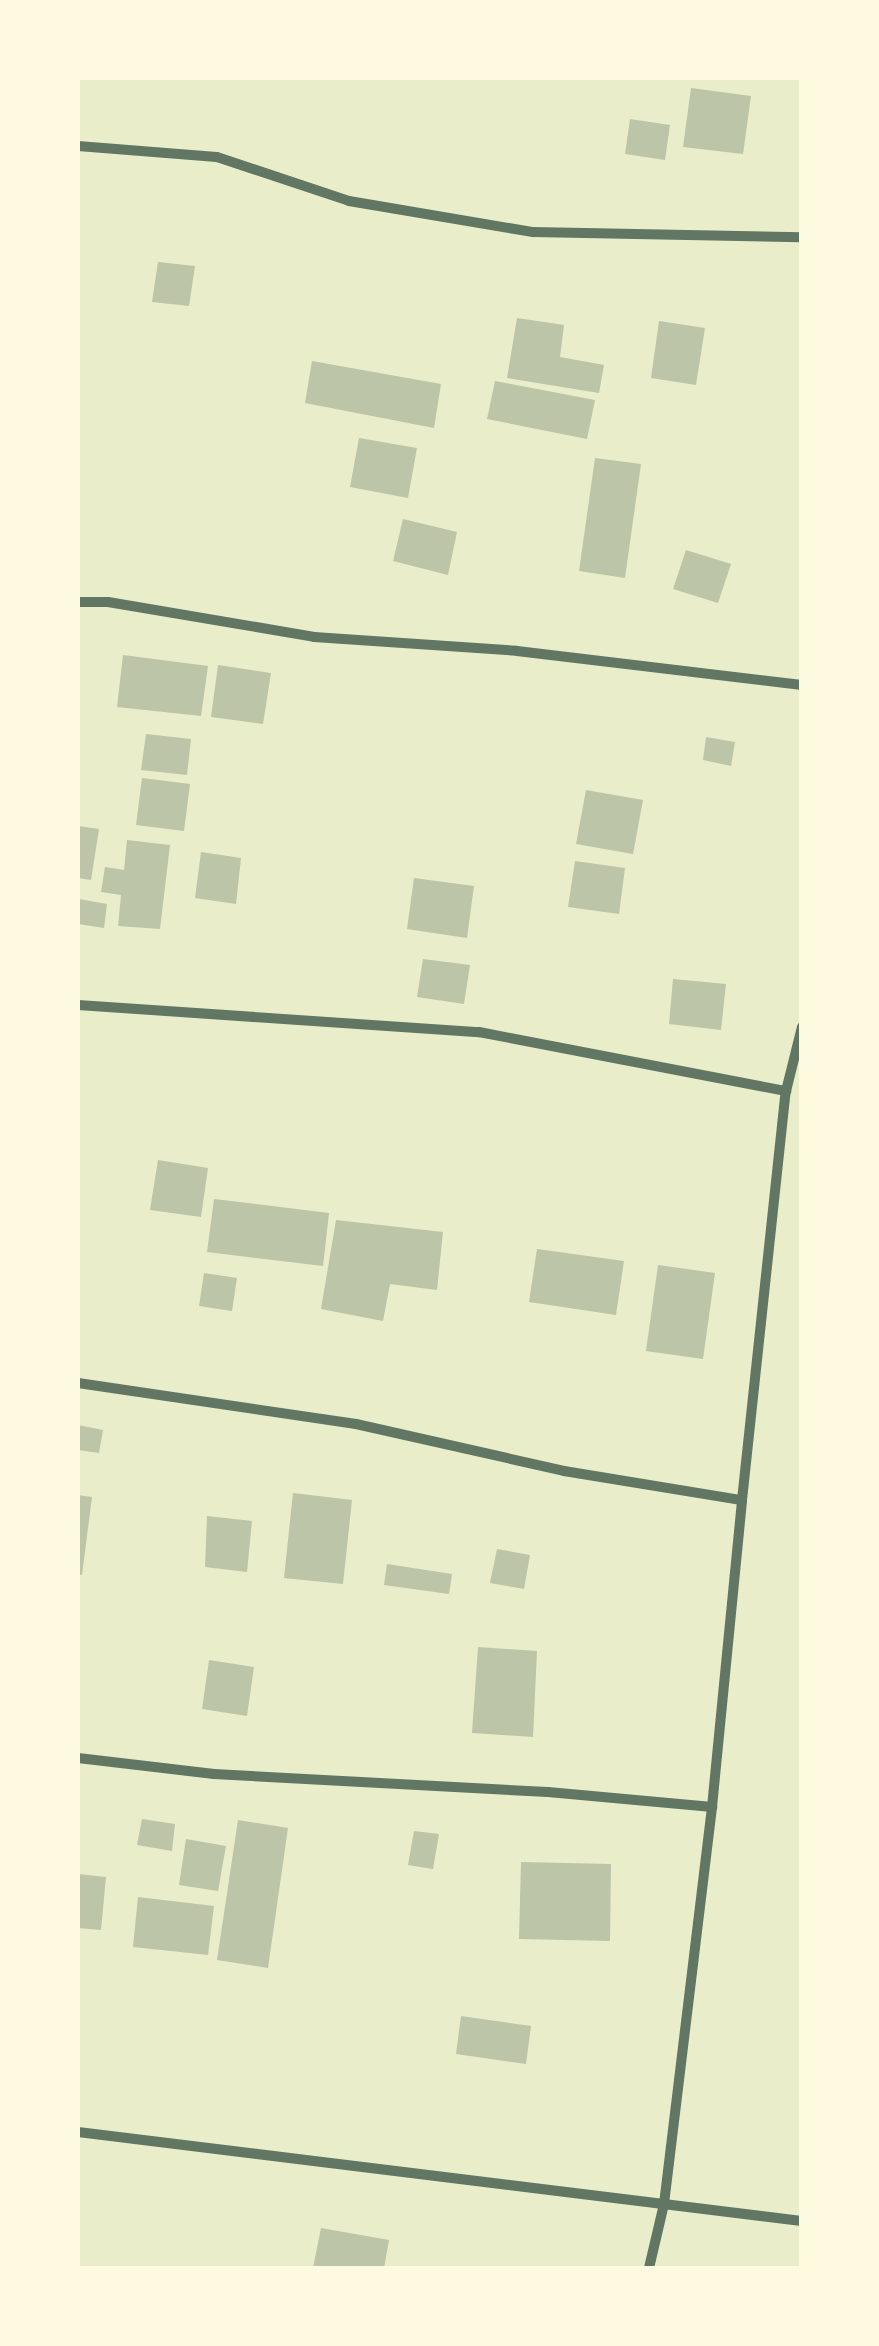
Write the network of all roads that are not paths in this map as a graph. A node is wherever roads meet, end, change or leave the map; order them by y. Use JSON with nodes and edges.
{"nodes":[{"id":1,"x":78,"y":146,"type":"edge"},
{"id":2,"x":802,"y":237,"type":"edge"},
{"id":3,"x":78,"y":602,"type":"edge"},
{"id":4,"x":802,"y":685,"type":"edge"},
{"id":5,"x":78,"y":1005,"type":"edge"},
{"id":6,"x":802,"y":1027,"type":"edge"},
{"id":7,"x":786,"y":1092,"type":"junction"},
{"id":8,"x":78,"y":1382,"type":"edge"},
{"id":9,"x":742,"y":1500,"type":"junction"},
{"id":10,"x":78,"y":1758,"type":"edge"},
{"id":11,"x":712,"y":1807,"type":"junction"},
{"id":12,"x":78,"y":2132,"type":"edge"},
{"id":13,"x":664,"y":2204,"type":"junction"},
{"id":14,"x":802,"y":2221,"type":"edge"},
{"id":15,"x":649,"y":2268,"type":"edge"}],
"edges":[{"from":1,"to":2,"type":"street"},
{"from":3,"to":4,"type":"street"},
{"from":5,"to":7,"type":"street"},
{"from":6,"to":7,"type":"street"},
{"from":7,"to":9,"type":"street"},
{"from":8,"to":9,"type":"street"},
{"from":9,"to":11,"type":"street"},
{"from":10,"to":11,"type":"street"},
{"from":11,"to":13,"type":"street"},
{"from":12,"to":13,"type":"street"},
{"from":13,"to":14,"type":"street"},
{"from":13,"to":15,"type":"street"}]}
